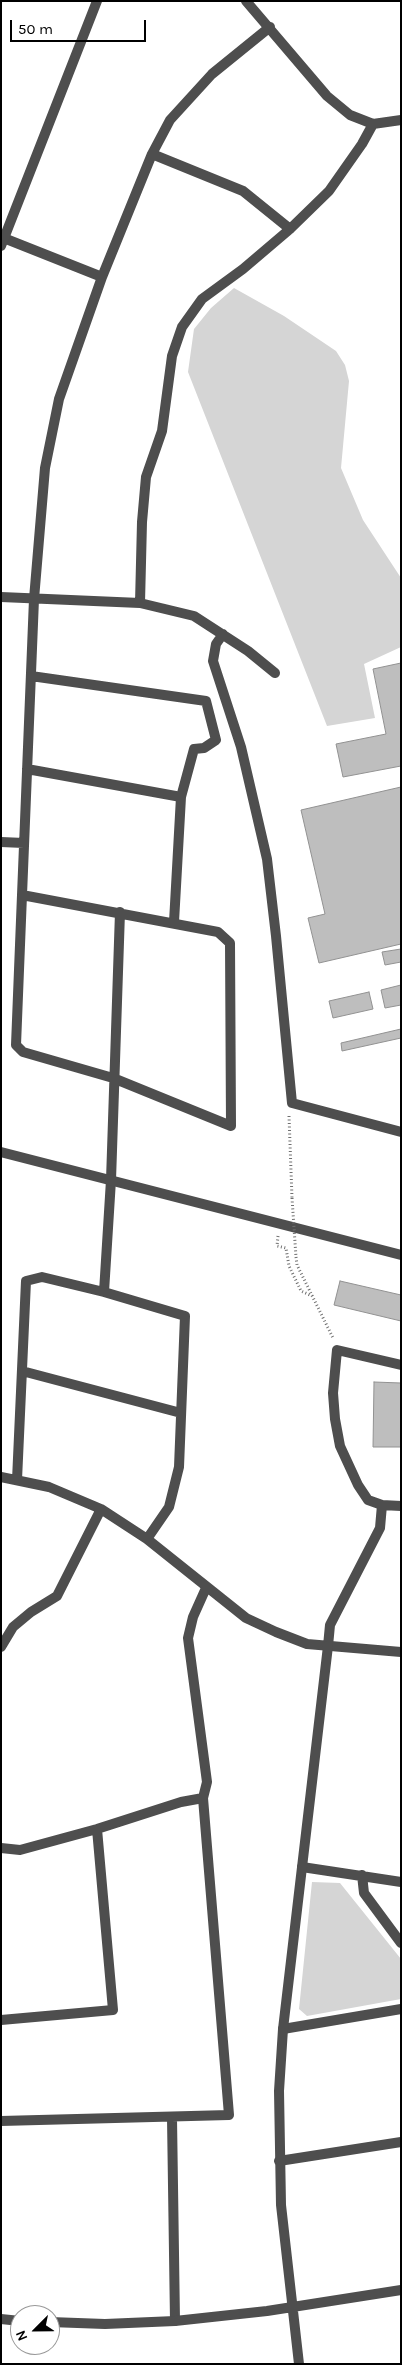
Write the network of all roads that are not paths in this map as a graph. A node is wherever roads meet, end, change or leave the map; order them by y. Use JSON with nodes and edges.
{"nodes":[{"id":1,"x":97,"y":1,"type":"edge"},
{"id":2,"x":246,"y":1,"type":"edge"},
{"id":3,"x":270,"y":27,"type":"junction"},
{"id":4,"x":401,"y":120,"type":"edge"},
{"id":5,"x":373,"y":124,"type":"junction"},
{"id":6,"x":152,"y":154,"type":"junction"},
{"id":7,"x":290,"y":229,"type":"junction"},
{"id":8,"x":2,"y":240,"type":"edge"},
{"id":9,"x":102,"y":276,"type":"junction"},
{"id":10,"x":1,"y":597,"type":"edge"},
{"id":11,"x":34,"y":599,"type":"junction"},
{"id":12,"x":140,"y":603,"type":"junction"},
{"id":13,"x":223,"y":634,"type":"junction"},
{"id":14,"x":275,"y":673,"type":"dead end"},
{"id":15,"x":32,"y":676,"type":"junction"},
{"id":16,"x":27,"y":769,"type":"junction"},
{"id":17,"x":181,"y":797,"type":"junction"},
{"id":18,"x":1,"y":842,"type":"edge"},
{"id":19,"x":24,"y":843,"type":"junction"},
{"id":20,"x":22,"y":895,"type":"junction"},
{"id":21,"x":120,"y":912,"type":"junction"},
{"id":22,"x":174,"y":922,"type":"junction"},
{"id":23,"x":113,"y":1078,"type":"junction"},
{"id":24,"x":401,"y":1132,"type":"edge"},
{"id":25,"x":1,"y":1152,"type":"edge"},
{"id":26,"x":111,"y":1180,"type":"junction"},
{"id":27,"x":401,"y":1255,"type":"edge"},
{"id":28,"x":104,"y":1292,"type":"junction"},
{"id":29,"x":401,"y":1365,"type":"edge"},
{"id":30,"x":22,"y":1371,"type":"junction"},
{"id":31,"x":181,"y":1413,"type":"junction"},
{"id":32,"x":1,"y":1478,"type":"edge"},
{"id":33,"x":17,"y":1480,"type":"junction"},
{"id":34,"x":382,"y":1505,"type":"junction"},
{"id":35,"x":401,"y":1506,"type":"edge"},
{"id":36,"x":101,"y":1509,"type":"junction"},
{"id":37,"x":147,"y":1539,"type":"junction"},
{"id":38,"x":206,"y":1588,"type":"junction"},
{"id":39,"x":328,"y":1646,"type":"junction"},
{"id":40,"x":1,"y":1647,"type":"edge"},
{"id":41,"x":401,"y":1652,"type":"edge"},
{"id":42,"x":204,"y":1798,"type":"junction"},
{"id":43,"x":96,"y":1829,"type":"junction"},
{"id":44,"x":1,"y":1848,"type":"edge"},
{"id":45,"x":302,"y":1867,"type":"junction"},
{"id":46,"x":362,"y":1875,"type":"junction"},
{"id":47,"x":401,"y":1882,"type":"edge"},
{"id":48,"x":401,"y":1944,"type":"edge"},
{"id":49,"x":401,"y":2009,"type":"edge"},
{"id":50,"x":1,"y":2020,"type":"edge"},
{"id":51,"x":283,"y":2029,"type":"junction"},
{"id":52,"x":172,"y":2118,"type":"junction"},
{"id":53,"x":1,"y":2122,"type":"edge"},
{"id":54,"x":401,"y":2142,"type":"edge"},
{"id":55,"x":279,"y":2161,"type":"junction"},
{"id":56,"x":401,"y":2290,"type":"edge"},
{"id":57,"x":292,"y":2307,"type":"junction"},
{"id":58,"x":175,"y":2321,"type":"junction"},
{"id":59,"x":60,"y":2322,"type":"edge"},
{"id":60,"x":299,"y":2364,"type":"edge"}],
"edges":[{"from":1,"to":8,"type":"street"},
{"from":2,"to":3,"type":"street"},
{"from":3,"to":5,"type":"street"},
{"from":3,"to":6,"type":"street"},
{"from":4,"to":5,"type":"street"},
{"from":5,"to":7,"type":"street"},
{"from":6,"to":7,"type":"street"},
{"from":6,"to":9,"type":"street"},
{"from":7,"to":12,"type":"street"},
{"from":8,"to":9,"type":"street"},
{"from":9,"to":11,"type":"street"},
{"from":10,"to":11,"type":"street"},
{"from":11,"to":12,"type":"street"},
{"from":11,"to":15,"type":"street"},
{"from":12,"to":13,"type":"street"},
{"from":13,"to":14,"type":"street"},
{"from":13,"to":24,"type":"street"},
{"from":15,"to":16,"type":"street"},
{"from":15,"to":17,"type":"street"},
{"from":16,"to":17,"type":"street"},
{"from":16,"to":19,"type":"street"},
{"from":17,"to":22,"type":"street"},
{"from":18,"to":19,"type":"street"},
{"from":19,"to":20,"type":"street"},
{"from":20,"to":21,"type":"street"},
{"from":20,"to":23,"type":"street"},
{"from":21,"to":22,"type":"street"},
{"from":21,"to":23,"type":"street"},
{"from":22,"to":23,"type":"street"},
{"from":23,"to":26,"type":"street"},
{"from":25,"to":26,"type":"street"},
{"from":26,"to":27,"type":"street"},
{"from":26,"to":28,"type":"street"},
{"from":28,"to":30,"type":"street"},
{"from":28,"to":31,"type":"street"},
{"from":29,"to":34,"type":"street"},
{"from":30,"to":31,"type":"street"},
{"from":30,"to":33,"type":"street"},
{"from":31,"to":37,"type":"street"},
{"from":32,"to":33,"type":"street"},
{"from":33,"to":36,"type":"street"},
{"from":34,"to":35,"type":"street"},
{"from":34,"to":39,"type":"street"},
{"from":36,"to":37,"type":"street"},
{"from":36,"to":40,"type":"street"},
{"from":37,"to":38,"type":"street"},
{"from":38,"to":39,"type":"street"},
{"from":38,"to":42,"type":"street"},
{"from":39,"to":41,"type":"street"},
{"from":39,"to":45,"type":"street"},
{"from":42,"to":43,"type":"street"},
{"from":42,"to":52,"type":"street"},
{"from":43,"to":44,"type":"street"},
{"from":43,"to":50,"type":"street"},
{"from":45,"to":46,"type":"street"},
{"from":45,"to":51,"type":"street"},
{"from":46,"to":47,"type":"street"},
{"from":46,"to":48,"type":"street"},
{"from":49,"to":51,"type":"street"},
{"from":51,"to":55,"type":"street"},
{"from":52,"to":53,"type":"street"},
{"from":52,"to":58,"type":"street"},
{"from":54,"to":55,"type":"street"},
{"from":55,"to":57,"type":"street"},
{"from":56,"to":57,"type":"street"},
{"from":57,"to":58,"type":"street"},
{"from":57,"to":60,"type":"street"},
{"from":58,"to":59,"type":"street"}]}
